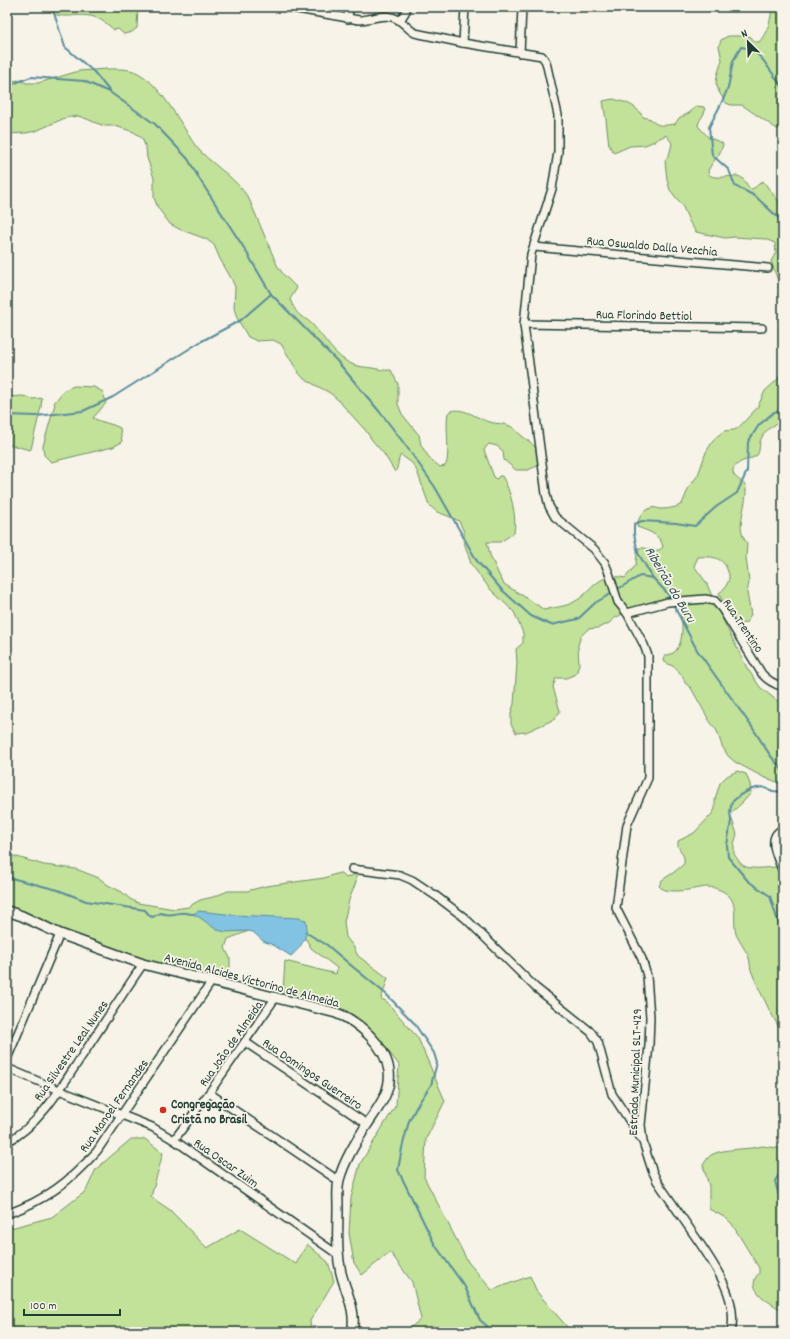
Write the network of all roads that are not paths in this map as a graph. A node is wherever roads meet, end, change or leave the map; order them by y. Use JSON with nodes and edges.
{"nodes":[{"id":1,"x":288,"y":7,"type":"edge"},
{"id":2,"x":349,"y":7,"type":"edge"},
{"id":3,"x":406,"y":7,"type":"edge"},
{"id":4,"x":465,"y":7,"type":"edge"},
{"id":5,"x":522,"y":7,"type":"edge"},
{"id":6,"x":348,"y":19,"type":"junction"},
{"id":7,"x":400,"y":21,"type":"junction"},
{"id":8,"x":463,"y":43,"type":"junction"},
{"id":9,"x":520,"y":53,"type":"junction"},
{"id":10,"x":534,"y":247,"type":"junction"},
{"id":11,"x":768,"y":268,"type":"dead end"},
{"id":12,"x":524,"y":324,"type":"junction"},
{"id":13,"x":762,"y":328,"type":"dead end"},
{"id":14,"x":628,"y":613,"type":"junction"},
{"id":15,"x":783,"y":687,"type":"edge"},
{"id":16,"x":780,"y":830,"type":"edge"},
{"id":17,"x":352,"y":869,"type":"dead end"},
{"id":18,"x":783,"y":872,"type":"edge"},
{"id":19,"x":7,"y":911,"type":"edge"},
{"id":20,"x":60,"y":934,"type":"junction"},
{"id":21,"x":143,"y":964,"type":"junction"},
{"id":22,"x":212,"y":981,"type":"junction"},
{"id":23,"x":276,"y":997,"type":"junction"},
{"id":24,"x":245,"y":1042,"type":"junction"},
{"id":25,"x":7,"y":1059,"type":"edge"},
{"id":26,"x":7,"y":1068,"type":"edge"},
{"id":27,"x":59,"y":1090,"type":"junction"},
{"id":28,"x":210,"y":1093,"type":"junction"},
{"id":29,"x":122,"y":1115,"type":"junction"},
{"id":30,"x":367,"y":1124,"type":"junction"},
{"id":31,"x":174,"y":1140,"type":"junction"},
{"id":32,"x":7,"y":1142,"type":"edge"},
{"id":33,"x":643,"y":1142,"type":"junction"},
{"id":34,"x":339,"y":1181,"type":"junction"},
{"id":35,"x":7,"y":1214,"type":"edge"},
{"id":36,"x":337,"y":1254,"type":"junction"},
{"id":37,"x":352,"y":1332,"type":"edge"},
{"id":38,"x":731,"y":1332,"type":"edge"}],
"edges":[{"from":1,"to":6,"type":"street"},
{"from":2,"to":6,"type":"street"},
{"from":3,"to":7,"type":"street"},
{"from":4,"to":8,"type":"street"},
{"from":5,"to":9,"type":"street"},
{"from":6,"to":7,"type":"street"},
{"from":7,"to":8,"type":"street","name":"Estrada Municipal SLT-429"},
{"from":8,"to":9,"type":"street","name":"Estrada Municipal SLT-429"},
{"from":9,"to":10,"type":"street","name":"Estrada Municipal SLT-429"},
{"from":10,"to":11,"type":"street","name":"Rua Oswaldo Dalla Vecchia"},
{"from":10,"to":12,"type":"street","name":"Estrada Municipal SLT-429"},
{"from":12,"to":13,"type":"street","name":"Rua Florindo Bettiol"},
{"from":12,"to":14,"type":"street","name":"Estrada Municipal SLT-429"},
{"from":14,"to":15,"type":"street","name":"Rua Trentino"},
{"from":14,"to":33,"type":"street","name":"Estrada Municipal SLT-429"},
{"from":16,"to":18,"type":"street"},
{"from":17,"to":33,"type":"street"},
{"from":19,"to":20,"type":"street","name":"Avenida Alcides Victorino de Almeida"},
{"from":20,"to":21,"type":"street","name":"Avenida Alcides Victorino de Almeida"},
{"from":20,"to":25,"type":"street"},
{"from":21,"to":22,"type":"street","name":"Avenida Alcides Victorino de Almeida"},
{"from":21,"to":27,"type":"street","name":"Rua Silvestre Leal Nunes"},
{"from":22,"to":23,"type":"street","name":"Avenida Alcides Victorino de Almeida"},
{"from":22,"to":29,"type":"street","name":"Rua Manoel Fernandes"},
{"from":23,"to":24,"type":"street","name":"Rua João de Almeida"},
{"from":23,"to":30,"type":"street","name":"Avenida Alcides Victorino de Almeida"},
{"from":24,"to":28,"type":"street","name":"Rua João de Almeida"},
{"from":24,"to":30,"type":"street","name":"Rua Domingos Guerreiro"},
{"from":26,"to":27,"type":"street","name":"Rua Oscar Zuim"},
{"from":27,"to":29,"type":"street","name":"Rua Oscar Zuim"},
{"from":27,"to":32,"type":"street","name":"Rua Silvestre Leal Nunes"},
{"from":28,"to":31,"type":"street","name":"Rua João de Almeida"},
{"from":28,"to":34,"type":"street"},
{"from":29,"to":31,"type":"street","name":"Rua Oscar Zuim"},
{"from":29,"to":35,"type":"street","name":"Rua Manoel Fernandes"},
{"from":30,"to":34,"type":"street","name":"Avenida Alcides Victorino de Almeida"},
{"from":31,"to":36,"type":"street","name":"Rua Oscar Zuim"},
{"from":33,"to":38,"type":"street","name":"Estrada Municipal SLT-429"},
{"from":34,"to":36,"type":"street","name":"Avenida Alcides Victorino de Almeida"},
{"from":36,"to":37,"type":"street","name":"Avenida Alcides Victorino de Almeida"}]}
